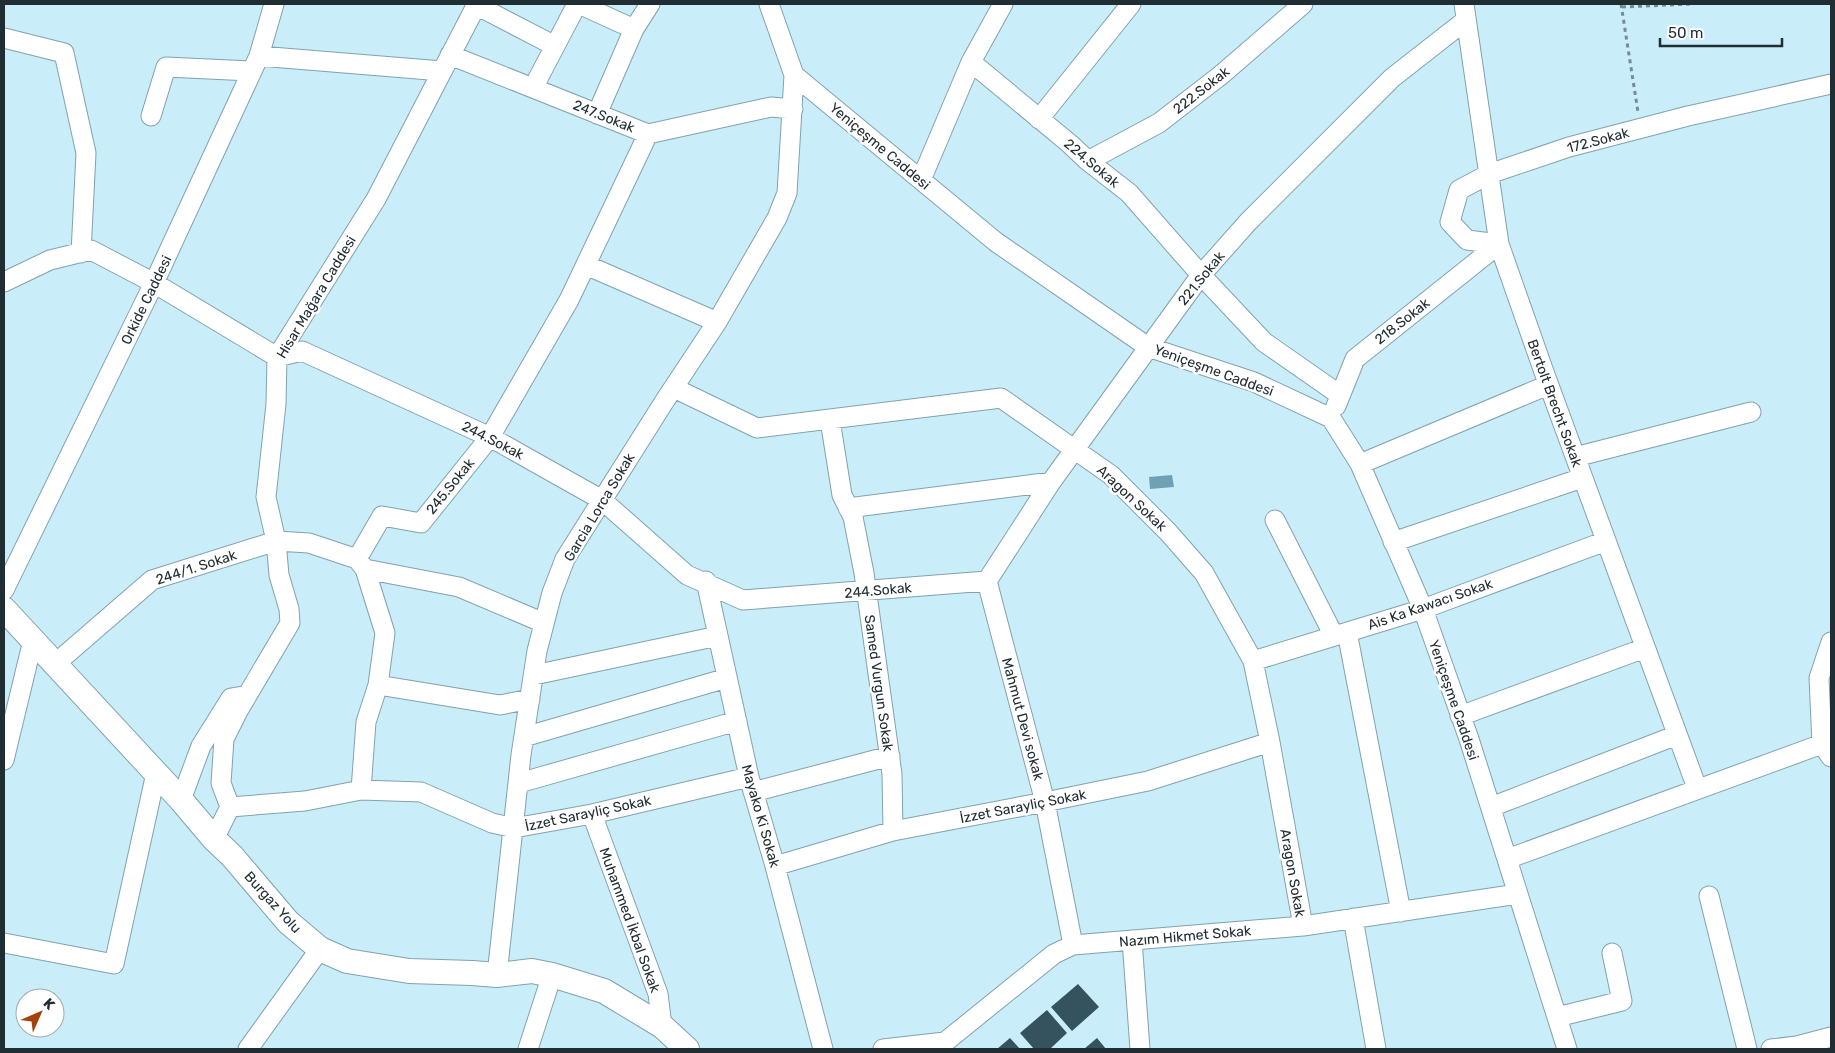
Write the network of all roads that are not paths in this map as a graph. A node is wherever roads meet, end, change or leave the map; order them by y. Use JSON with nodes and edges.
{"nodes":[{"id":1,"x":274,"y":4,"type":"edge"},
{"id":2,"x":477,"y":4,"type":"edge"},
{"id":3,"x":578,"y":4,"type":"edge"},
{"id":4,"x":650,"y":4,"type":"edge"},
{"id":5,"x":769,"y":4,"type":"edge"},
{"id":6,"x":1003,"y":4,"type":"edge"},
{"id":7,"x":1131,"y":4,"type":"edge"},
{"id":8,"x":1303,"y":4,"type":"edge"},
{"id":9,"x":1465,"y":12,"type":"edge"},
{"id":10,"x":634,"y":30,"type":"junction"},
{"id":11,"x":4,"y":38,"type":"edge"},
{"id":12,"x":555,"y":46,"type":"junction"},
{"id":13,"x":971,"y":62,"type":"junction"},
{"id":14,"x":255,"y":63,"type":"junction"},
{"id":15,"x":446,"y":63,"type":"junction"},
{"id":16,"x":794,"y":75,"type":"junction"},
{"id":17,"x":1831,"y":84,"type":"edge"},
{"id":18,"x":533,"y":88,"type":"junction"},
{"id":19,"x":793,"y":109,"type":"junction"},
{"id":20,"x":598,"y":114,"type":"junction"},
{"id":21,"x":151,"y":116,"type":"dead end"},
{"id":22,"x":1039,"y":118,"type":"junction"},
{"id":23,"x":648,"y":134,"type":"junction"},
{"id":24,"x":1088,"y":161,"type":"junction"},
{"id":25,"x":1489,"y":174,"type":"junction"},
{"id":26,"x":921,"y":180,"type":"junction"},
{"id":27,"x":1500,"y":244,"type":"junction"},
{"id":28,"x":81,"y":253,"type":"junction"},
{"id":29,"x":586,"y":265,"type":"junction"},
{"id":30,"x":1201,"y":275,"type":"junction"},
{"id":31,"x":4,"y":282,"type":"edge"},
{"id":32,"x":154,"y":284,"type":"junction"},
{"id":33,"x":717,"y":322,"type":"junction"},
{"id":34,"x":1148,"y":347,"type":"junction"},
{"id":35,"x":277,"y":357,"type":"junction"},
{"id":36,"x":1548,"y":385,"type":"junction"},
{"id":37,"x":674,"y":388,"type":"junction"},
{"id":38,"x":1340,"y":394,"type":"junction"},
{"id":39,"x":1751,"y":412,"type":"dead end"},
{"id":40,"x":1331,"y":418,"type":"junction"},
{"id":41,"x":830,"y":420,"type":"junction"},
{"id":42,"x":490,"y":437,"type":"junction"},
{"id":43,"x":1075,"y":450,"type":"junction"},
{"id":44,"x":1575,"y":457,"type":"junction"},
{"id":45,"x":1360,"y":464,"type":"junction"},
{"id":46,"x":1582,"y":478,"type":"junction"},
{"id":47,"x":1051,"y":482,"type":"junction"},
{"id":48,"x":602,"y":500,"type":"junction"},
{"id":49,"x":848,"y":508,"type":"junction"},
{"id":50,"x":1275,"y":520,"type":"dead end"},
{"id":51,"x":276,"y":541,"type":"junction"},
{"id":52,"x":1393,"y":542,"type":"junction"},
{"id":53,"x":1606,"y":542,"type":"junction"},
{"id":54,"x":361,"y":564,"type":"junction"},
{"id":55,"x":987,"y":581,"type":"junction"},
{"id":56,"x":706,"y":582,"type":"junction"},
{"id":57,"x":4,"y":590,"type":"edge"},
{"id":58,"x":866,"y":591,"type":"junction"},
{"id":59,"x":4,"y":609,"type":"edge"},
{"id":60,"x":1423,"y":609,"type":"junction"},
{"id":61,"x":544,"y":623,"type":"junction"},
{"id":62,"x":1340,"y":634,"type":"junction"},
{"id":63,"x":718,"y":636,"type":"junction"},
{"id":64,"x":33,"y":640,"type":"junction"},
{"id":65,"x":1831,"y":642,"type":"edge"},
{"id":66,"x":1645,"y":648,"type":"junction"},
{"id":67,"x":1253,"y":661,"type":"junction"},
{"id":68,"x":55,"y":664,"type":"junction"},
{"id":69,"x":534,"y":675,"type":"junction"},
{"id":70,"x":727,"y":678,"type":"junction"},
{"id":71,"x":378,"y":685,"type":"junction"},
{"id":72,"x":247,"y":695,"type":"junction"},
{"id":73,"x":530,"y":699,"type":"junction"},
{"id":74,"x":1460,"y":716,"type":"junction"},
{"id":75,"x":736,"y":721,"type":"junction"},
{"id":76,"x":1677,"y":735,"type":"junction"},
{"id":77,"x":524,"y":737,"type":"junction"},
{"id":78,"x":1270,"y":742,"type":"junction"},
{"id":79,"x":1827,"y":750,"type":"edge"},
{"id":80,"x":890,"y":756,"type":"junction"},
{"id":81,"x":4,"y":760,"type":"edge"},
{"id":82,"x":156,"y":773,"type":"junction"},
{"id":83,"x":519,"y":782,"type":"junction"},
{"id":84,"x":751,"y":784,"type":"junction"},
{"id":85,"x":1697,"y":788,"type":"junction"},
{"id":86,"x":361,"y":790,"type":"junction"},
{"id":87,"x":181,"y":800,"type":"junction"},
{"id":88,"x":1045,"y":802,"type":"junction"},
{"id":89,"x":230,"y":807,"type":"junction"},
{"id":90,"x":1491,"y":807,"type":"junction"},
{"id":91,"x":592,"y":814,"type":"junction"},
{"id":92,"x":514,"y":828,"type":"junction"},
{"id":93,"x":892,"y":831,"type":"junction"},
{"id":94,"x":214,"y":839,"type":"junction"},
{"id":95,"x":1507,"y":859,"type":"junction"},
{"id":96,"x":775,"y":866,"type":"junction"},
{"id":97,"x":1518,"y":894,"type":"junction"},
{"id":98,"x":1709,"y":896,"type":"dead end"},
{"id":99,"x":1401,"y":912,"type":"junction"},
{"id":100,"x":1354,"y":918,"type":"junction"},
{"id":101,"x":1303,"y":926,"type":"junction"},
{"id":102,"x":1132,"y":940,"type":"junction"},
{"id":103,"x":4,"y":943,"type":"edge"},
{"id":104,"x":1073,"y":945,"type":"junction"},
{"id":105,"x":320,"y":949,"type":"junction"},
{"id":106,"x":1612,"y":953,"type":"dead end"},
{"id":107,"x":552,"y":975,"type":"junction"},
{"id":108,"x":497,"y":976,"type":"junction"},
{"id":109,"x":1557,"y":1017,"type":"junction"},
{"id":110,"x":662,"y":1026,"type":"junction"},
{"id":111,"x":1831,"y":1037,"type":"edge"},
{"id":112,"x":946,"y":1046,"type":"edge"},
{"id":113,"x":248,"y":1049,"type":"edge"},
{"id":114,"x":528,"y":1049,"type":"edge"},
{"id":115,"x":687,"y":1049,"type":"edge"},
{"id":116,"x":823,"y":1049,"type":"edge"},
{"id":117,"x":883,"y":1049,"type":"edge"},
{"id":118,"x":1140,"y":1049,"type":"edge"},
{"id":119,"x":1376,"y":1049,"type":"edge"},
{"id":120,"x":1567,"y":1049,"type":"edge"},
{"id":121,"x":1747,"y":1049,"type":"edge"},
{"id":122,"x":1771,"y":1049,"type":"edge"}],
"edges":[{"from":1,"to":14,"type":"street","name":"Orkide Caddesi"},
{"from":2,"to":12,"type":"street"},
{"from":2,"to":15,"type":"street","name":"Hisar Mağara Caddesi"},
{"from":3,"to":10,"type":"street"},
{"from":3,"to":12,"type":"street"},
{"from":4,"to":10,"type":"street"},
{"from":5,"to":16,"type":"street"},
{"from":6,"to":13,"type":"street"},
{"from":7,"to":22,"type":"street"},
{"from":8,"to":24,"type":"street","name":"222.Sokak"},
{"from":9,"to":25,"type":"street","name":"Bertolt Brecht Sokak"},
{"from":9,"to":30,"type":"street","name":"221.Sokak"},
{"from":10,"to":20,"type":"street"},
{"from":11,"to":28,"type":"street"},
{"from":12,"to":18,"type":"street"},
{"from":13,"to":22,"type":"street","name":"224.Sokak"},
{"from":13,"to":26,"type":"street"},
{"from":14,"to":15,"type":"street","name":"247.Sokak"},
{"from":14,"to":21,"type":"street","name":"247.Sokak"},
{"from":14,"to":32,"type":"street","name":"Orkide Caddesi"},
{"from":15,"to":18,"type":"street","name":"247.Sokak"},
{"from":15,"to":35,"type":"street","name":"Hisar Mağara Caddesi"},
{"from":16,"to":19,"type":"street","name":"Garcia Lorca Sokak"},
{"from":16,"to":26,"type":"street","name":"Yeniçeşme Caddesi"},
{"from":17,"to":25,"type":"street","name":"172.Sokak"},
{"from":18,"to":20,"type":"street","name":"247.Sokak"},
{"from":19,"to":23,"type":"street","name":"247.Sokak"},
{"from":19,"to":33,"type":"street","name":"Garcia Lorca Sokak"},
{"from":20,"to":23,"type":"street","name":"247.Sokak"},
{"from":22,"to":24,"type":"street","name":"224.Sokak"},
{"from":23,"to":29,"type":"street","name":"245.Sokak"},
{"from":24,"to":30,"type":"street","name":"224.Sokak"},
{"from":25,"to":27,"type":"street","name":"Bertolt Brecht Sokak"},
{"from":25,"to":27,"type":"street","name":"172.Sokak"},
{"from":26,"to":34,"type":"street","name":"Yeniçeşme Caddesi"},
{"from":27,"to":36,"type":"street","name":"Bertolt Brecht Sokak"},
{"from":27,"to":38,"type":"street","name":"218.Sokak"},
{"from":28,"to":31,"type":"street"},
{"from":28,"to":32,"type":"street"},
{"from":29,"to":33,"type":"street"},
{"from":29,"to":42,"type":"street","name":"245.Sokak"},
{"from":30,"to":34,"type":"street","name":"221.Sokak"},
{"from":30,"to":38,"type":"street","name":"224.Sokak"},
{"from":32,"to":35,"type":"street"},
{"from":32,"to":57,"type":"street","name":"Orkide Caddesi"},
{"from":33,"to":37,"type":"street","name":"Garcia Lorca Sokak"},
{"from":34,"to":40,"type":"street","name":"Yeniçeşme Caddesi"},
{"from":34,"to":43,"type":"street","name":"221.Sokak"},
{"from":35,"to":42,"type":"street","name":"244.Sokak"},
{"from":35,"to":51,"type":"street","name":"Hisar Mağara Caddesi"},
{"from":36,"to":44,"type":"street","name":"Bertolt Brecht Sokak"},
{"from":36,"to":45,"type":"street"},
{"from":37,"to":41,"type":"street","name":"Aragon Sokak"},
{"from":37,"to":48,"type":"street","name":"Garcia Lorca Sokak"},
{"from":38,"to":40,"type":"street","name":"218.Sokak"},
{"from":39,"to":44,"type":"street"},
{"from":40,"to":45,"type":"street","name":"Yeniçeşme Caddesi"},
{"from":41,"to":43,"type":"street","name":"Aragon Sokak"},
{"from":41,"to":49,"type":"street","name":"Samed Vurgun Sokak"},
{"from":42,"to":48,"type":"street","name":"244.Sokak"},
{"from":42,"to":54,"type":"street","name":"245.Sokak"},
{"from":43,"to":47,"type":"street","name":"221.Sokak"},
{"from":43,"to":67,"type":"street","name":"Aragon Sokak"},
{"from":44,"to":46,"type":"street","name":"Bertolt Brecht Sokak"},
{"from":45,"to":52,"type":"street","name":"Yeniçeşme Caddesi"},
{"from":46,"to":52,"type":"street"},
{"from":46,"to":53,"type":"street","name":"Bertolt Brecht Sokak"},
{"from":47,"to":49,"type":"street"},
{"from":47,"to":55,"type":"street","name":"221.Sokak"},
{"from":48,"to":56,"type":"street","name":"244.Sokak"},
{"from":48,"to":61,"type":"street","name":"Garcia Lorca Sokak"},
{"from":49,"to":58,"type":"street","name":"Samed Vurgun Sokak"},
{"from":50,"to":62,"type":"street"},
{"from":51,"to":54,"type":"street"},
{"from":51,"to":68,"type":"street","name":"244/1. Sokak"},
{"from":51,"to":72,"type":"street","name":"Hisar Mağara Caddesi"},
{"from":52,"to":60,"type":"street","name":"Yeniçeşme Caddesi"},
{"from":53,"to":60,"type":"street","name":"Ais Ka Kawacı Sokak"},
{"from":53,"to":66,"type":"street","name":"Bertolt Brecht Sokak"},
{"from":54,"to":61,"type":"street"},
{"from":54,"to":71,"type":"street"},
{"from":55,"to":58,"type":"street","name":"244.Sokak"},
{"from":55,"to":88,"type":"street","name":"Mahmut Devi sokak"},
{"from":56,"to":58,"type":"street","name":"244.Sokak"},
{"from":56,"to":63,"type":"street","name":"Mayako Ki Sokak"},
{"from":58,"to":80,"type":"street","name":"Samed Vurgun Sokak"},
{"from":59,"to":64,"type":"street","name":"Burgaz Yolu"},
{"from":60,"to":62,"type":"street","name":"Ais Ka Kawacı Sokak"},
{"from":60,"to":74,"type":"street","name":"Yeniçeşme Caddesi"},
{"from":61,"to":69,"type":"street","name":"Garcia Lorca Sokak"},
{"from":62,"to":67,"type":"street","name":"Ais Ka Kawacı Sokak"},
{"from":62,"to":99,"type":"street"},
{"from":63,"to":69,"type":"street"},
{"from":63,"to":70,"type":"street","name":"Mayako Ki Sokak"},
{"from":64,"to":68,"type":"street","name":"Burgaz Yolu"},
{"from":64,"to":81,"type":"street"},
{"from":65,"to":79,"type":"street"},
{"from":66,"to":74,"type":"street"},
{"from":66,"to":76,"type":"street","name":"Bertolt Brecht Sokak"},
{"from":67,"to":78,"type":"street","name":"Aragon Sokak"},
{"from":68,"to":82,"type":"street","name":"Burgaz Yolu"},
{"from":69,"to":73,"type":"street","name":"Garcia Lorca Sokak"},
{"from":70,"to":75,"type":"street","name":"Mayako Ki Sokak"},
{"from":70,"to":77,"type":"street"},
{"from":71,"to":73,"type":"street"},
{"from":71,"to":86,"type":"street"},
{"from":72,"to":87,"type":"street"},
{"from":72,"to":89,"type":"street","name":"Hisar Mağara Caddesi"},
{"from":73,"to":77,"type":"street","name":"Garcia Lorca Sokak"},
{"from":74,"to":90,"type":"street","name":"Yeniçeşme Caddesi"},
{"from":75,"to":83,"type":"street"},
{"from":75,"to":84,"type":"street","name":"Mayako Ki Sokak"},
{"from":76,"to":85,"type":"street","name":"Bertolt Brecht Sokak"},
{"from":76,"to":90,"type":"street"},
{"from":77,"to":83,"type":"street","name":"Garcia Lorca Sokak"},
{"from":78,"to":88,"type":"street","name":"İzzet Sarayliç Sokak"},
{"from":78,"to":101,"type":"street","name":"Aragon Sokak"},
{"from":79,"to":85,"type":"street"},
{"from":80,"to":84,"type":"street","name":"İzzet Sarayliç Sokak"},
{"from":80,"to":93,"type":"street","name":"Samed Vurgun Sokak"},
{"from":82,"to":87,"type":"street","name":"Burgaz Yolu"},
{"from":82,"to":103,"type":"street"},
{"from":83,"to":92,"type":"street","name":"Garcia Lorca Sokak"},
{"from":84,"to":91,"type":"street","name":"İzzet Sarayliç Sokak"},
{"from":84,"to":96,"type":"street","name":"Mayako Ki Sokak"},
{"from":85,"to":95,"type":"street"},
{"from":86,"to":89,"type":"street","name":"İzzet Sarayliç Sokak"},
{"from":86,"to":92,"type":"street","name":"İzzet Sarayliç Sokak"},
{"from":87,"to":94,"type":"street","name":"Burgaz Yolu"},
{"from":88,"to":93,"type":"street","name":"İzzet Sarayliç Sokak"},
{"from":88,"to":104,"type":"street","name":"Mahmut Devi sokak"},
{"from":89,"to":94,"type":"street"},
{"from":90,"to":95,"type":"street","name":"Yeniçeşme Caddesi"},
{"from":91,"to":92,"type":"street","name":"İzzet Sarayliç Sokak"},
{"from":91,"to":110,"type":"street","name":"Muhammed İkbal Sokak"},
{"from":92,"to":108,"type":"street","name":"Garcia Lorca Sokak"},
{"from":93,"to":96,"type":"street","name":"İzzet Sarayliç Sokak"},
{"from":94,"to":105,"type":"street","name":"Burgaz Yolu"},
{"from":95,"to":97,"type":"street","name":"Yeniçeşme Caddesi"},
{"from":96,"to":116,"type":"street","name":"Mayako Ki Sokak"},
{"from":97,"to":99,"type":"street","name":"Nazım Hikmet Sokak"},
{"from":97,"to":109,"type":"street","name":"Yeniçeşme Caddesi"},
{"from":98,"to":121,"type":"street"},
{"from":99,"to":100,"type":"street","name":"Nazım Hikmet Sokak"},
{"from":100,"to":101,"type":"street","name":"Nazım Hikmet Sokak"},
{"from":100,"to":119,"type":"street"},
{"from":101,"to":102,"type":"street","name":"Nazım Hikmet Sokak"},
{"from":102,"to":104,"type":"street","name":"Nazım Hikmet Sokak"},
{"from":102,"to":118,"type":"street"},
{"from":104,"to":112,"type":"street","name":"Nazım Hikmet Sokak"},
{"from":105,"to":108,"type":"street","name":"Burgaz Yolu"},
{"from":105,"to":113,"type":"street"},
{"from":106,"to":109,"type":"street"},
{"from":107,"to":108,"type":"street","name":"Burgaz Yolu"},
{"from":107,"to":110,"type":"street","name":"Burgaz Yolu"},
{"from":107,"to":114,"type":"street"},
{"from":109,"to":120,"type":"street","name":"Yeniçeşme Caddesi"},
{"from":110,"to":115,"type":"street","name":"Burgaz Yolu"},
{"from":111,"to":122,"type":"street"},
{"from":112,"to":117,"type":"street","name":"Nazım Hikmet Sokak"}]}
